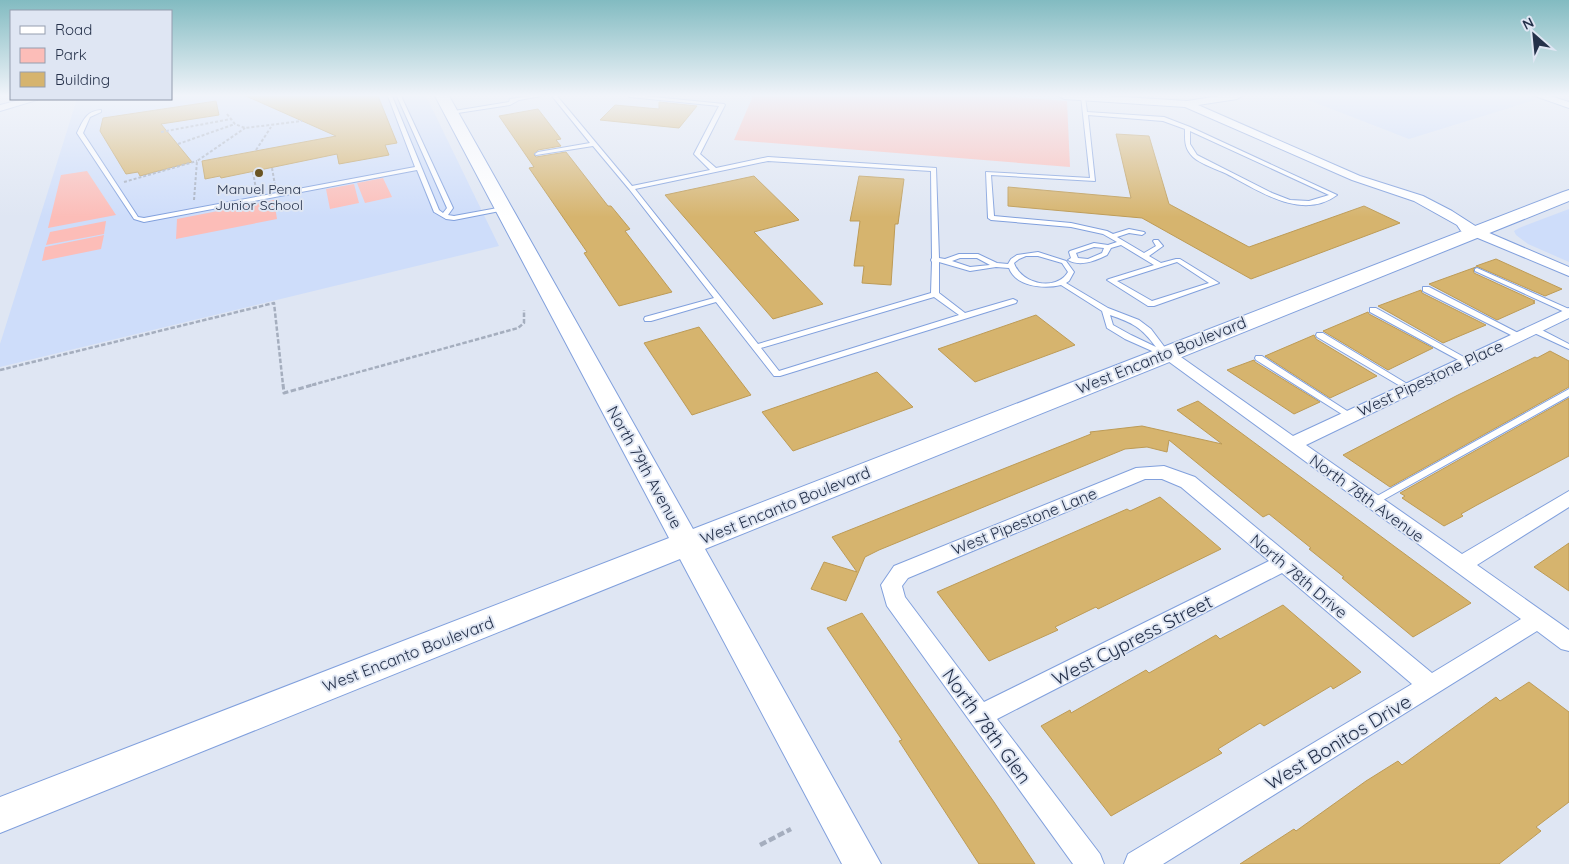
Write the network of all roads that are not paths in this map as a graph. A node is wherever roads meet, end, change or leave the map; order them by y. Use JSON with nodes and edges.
{"nodes":[{"id":1,"x":82,"y":136,"type":"edge"},
{"id":2,"x":405,"y":136,"type":"edge"},
{"id":3,"x":418,"y":136,"type":"edge"},
{"id":4,"x":464,"y":136,"type":"edge"},
{"id":5,"x":588,"y":136,"type":"edge"},
{"id":6,"x":706,"y":136,"type":"edge"},
{"id":7,"x":1088,"y":136,"type":"edge"},
{"id":8,"x":1187,"y":136,"type":"edge"},
{"id":9,"x":1206,"y":136,"type":"edge"},
{"id":10,"x":1260,"y":136,"type":"edge"},
{"id":11,"x":594,"y":144,"type":"junction"},
{"id":12,"x":538,"y":154,"type":"dead end"},
{"id":13,"x":417,"y":168,"type":"junction"},
{"id":14,"x":714,"y":170,"type":"junction"},
{"id":15,"x":631,"y":188,"type":"junction"},
{"id":16,"x":1569,"y":195,"type":"edge"},
{"id":17,"x":503,"y":209,"type":"junction"},
{"id":18,"x":445,"y":215,"type":"junction"},
{"id":19,"x":1475,"y":231,"type":"junction"},
{"id":20,"x":1142,"y":233,"type":"dead end"},
{"id":21,"x":1113,"y":236,"type":"junction"},
{"id":22,"x":1156,"y":241,"type":"dead end"},
{"id":23,"x":1123,"y":242,"type":"junction"},
{"id":24,"x":1108,"y":248,"type":"junction"},
{"id":25,"x":1144,"y":256,"type":"junction"},
{"id":26,"x":1075,"y":259,"type":"junction"},
{"id":27,"x":934,"y":260,"type":"junction"},
{"id":28,"x":946,"y":260,"type":"junction"},
{"id":29,"x":1064,"y":262,"type":"junction"},
{"id":30,"x":996,"y":265,"type":"junction"},
{"id":31,"x":1011,"y":266,"type":"junction"},
{"id":32,"x":1160,"y":266,"type":"junction"},
{"id":33,"x":1477,"y":270,"type":"dead end"},
{"id":34,"x":1569,"y":272,"type":"edge"},
{"id":35,"x":1062,"y":283,"type":"junction"},
{"id":36,"x":1426,"y":289,"type":"dead end"},
{"id":37,"x":935,"y":294,"type":"junction"},
{"id":38,"x":718,"y":299,"type":"junction"},
{"id":39,"x":1013,"y":300,"type":"dead end"},
{"id":40,"x":1105,"y":310,"type":"junction"},
{"id":41,"x":1373,"y":310,"type":"dead end"},
{"id":42,"x":1569,"y":312,"type":"edge"},
{"id":43,"x":964,"y":316,"type":"junction"},
{"id":44,"x":648,"y":319,"type":"dead end"},
{"id":45,"x":1526,"y":332,"type":"junction"},
{"id":46,"x":1320,"y":335,"type":"dead end"},
{"id":47,"x":756,"y":347,"type":"junction"},
{"id":48,"x":1569,"y":347,"type":"edge"},
{"id":49,"x":1165,"y":353,"type":"junction"},
{"id":50,"x":1260,"y":358,"type":"dead end"},
{"id":51,"x":1467,"y":361,"type":"junction"},
{"id":52,"x":1410,"y":388,"type":"junction"},
{"id":53,"x":1569,"y":392,"type":"edge"},
{"id":54,"x":1351,"y":416,"type":"junction"},
{"id":55,"x":1292,"y":444,"type":"junction"},
{"id":56,"x":1164,"y":472,"type":"joint"},
{"id":57,"x":1569,"y":498,"type":"edge"},
{"id":58,"x":1373,"y":502,"type":"junction"},
{"id":59,"x":688,"y":544,"type":"junction"},
{"id":60,"x":1284,"y":564,"type":"junction"},
{"id":61,"x":1461,"y":565,"type":"junction"},
{"id":62,"x":891,"y":585,"type":"joint"},
{"id":63,"x":1538,"y":620,"type":"junction"},
{"id":64,"x":1569,"y":642,"type":"edge"},
{"id":65,"x":1430,"y":685,"type":"junction"},
{"id":66,"x":980,"y":716,"type":"junction"},
{"id":67,"x":0,"y":815,"type":"edge"},
{"id":68,"x":862,"y":864,"type":"edge"},
{"id":69,"x":1090,"y":864,"type":"edge"},
{"id":70,"x":1138,"y":864,"type":"edge"}],
"edges":[{"from":1,"to":13,"type":"lane"},
{"from":2,"to":13,"type":"lane"},
{"from":3,"to":18,"type":"lane"},
{"from":4,"to":17,"type":"street","name":"North 79th Avenue"},
{"from":5,"to":11,"type":"lane"},
{"from":6,"to":14,"type":"lane"},
{"from":7,"to":21,"type":"lane"},
{"from":8,"to":9,"type":"lane"},
{"from":10,"to":19,"type":"street"},
{"from":11,"to":12,"type":"lane"},
{"from":11,"to":15,"type":"lane"},
{"from":13,"to":18,"type":"lane"},
{"from":14,"to":15,"type":"lane"},
{"from":14,"to":27,"type":"lane"},
{"from":15,"to":38,"type":"lane"},
{"from":16,"to":19,"type":"street","name":"West Encanto Boulevard"},
{"from":17,"to":18,"type":"lane"},
{"from":17,"to":59,"type":"street","name":"North 79th Avenue"},
{"from":19,"to":34,"type":"street"},
{"from":19,"to":49,"type":"street","name":"West Encanto Boulevard"},
{"from":20,"to":21,"type":"lane"},
{"from":21,"to":23,"type":"lane"},
{"from":22,"to":25,"type":"lane"},
{"from":23,"to":24,"type":"lane"},
{"from":23,"to":25,"type":"lane"},
{"from":24,"to":26,"type":"lane"},
{"from":24,"to":26,"type":"lane"},
{"from":25,"to":32,"type":"lane"},
{"from":26,"to":29,"type":"lane"},
{"from":27,"to":28,"type":"lane"},
{"from":27,"to":37,"type":"lane"},
{"from":28,"to":30,"type":"lane"},
{"from":28,"to":30,"type":"lane"},
{"from":29,"to":31,"type":"lane"},
{"from":29,"to":35,"type":"lane"},
{"from":30,"to":31,"type":"lane"},
{"from":31,"to":35,"type":"lane"},
{"from":32,"to":32,"type":"lane"},
{"from":33,"to":42,"type":"lane"},
{"from":35,"to":40,"type":"lane"},
{"from":36,"to":45,"type":"lane"},
{"from":37,"to":43,"type":"lane"},
{"from":37,"to":47,"type":"lane"},
{"from":38,"to":44,"type":"lane"},
{"from":38,"to":47,"type":"lane"},
{"from":39,"to":43,"type":"lane"},
{"from":40,"to":49,"type":"lane"},
{"from":40,"to":49,"type":"lane"},
{"from":41,"to":51,"type":"lane"},
{"from":42,"to":45,"type":"street","name":"West Pipestone Place"},
{"from":43,"to":47,"type":"lane"},
{"from":45,"to":48,"type":"lane"},
{"from":45,"to":51,"type":"street","name":"West Pipestone Place"},
{"from":46,"to":52,"type":"lane"},
{"from":49,"to":55,"type":"street","name":"North 78th Avenue"},
{"from":49,"to":59,"type":"street","name":"West Encanto Boulevard"},
{"from":50,"to":54,"type":"lane"},
{"from":51,"to":52,"type":"street","name":"West Pipestone Place"},
{"from":52,"to":54,"type":"street","name":"West Pipestone Place"},
{"from":53,"to":58,"type":"lane"},
{"from":54,"to":55,"type":"street","name":"West Pipestone Place"},
{"from":55,"to":58,"type":"street","name":"North 78th Avenue"},
{"from":56,"to":60,"type":"street","name":"North 78th Drive"},
{"from":56,"to":62,"type":"street","name":"West Pipestone Lane"},
{"from":57,"to":61,"type":"street"},
{"from":58,"to":61,"type":"street","name":"North 78th Avenue"},
{"from":59,"to":67,"type":"street","name":"West Encanto Boulevard"},
{"from":59,"to":68,"type":"street","name":"North 79th Avenue"},
{"from":60,"to":65,"type":"street","name":"North 78th Drive"},
{"from":60,"to":66,"type":"street","name":"West Cypress Street"},
{"from":61,"to":63,"type":"street","name":"North 78th Avenue"},
{"from":62,"to":66,"type":"street","name":"North 78th Glen"},
{"from":63,"to":64,"type":"street","name":"North 78th Avenue"},
{"from":63,"to":65,"type":"street","name":"West Bonitos Drive"},
{"from":65,"to":70,"type":"street","name":"West Bonitos Drive"},
{"from":66,"to":69,"type":"street","name":"North 78th Glen"}]}
